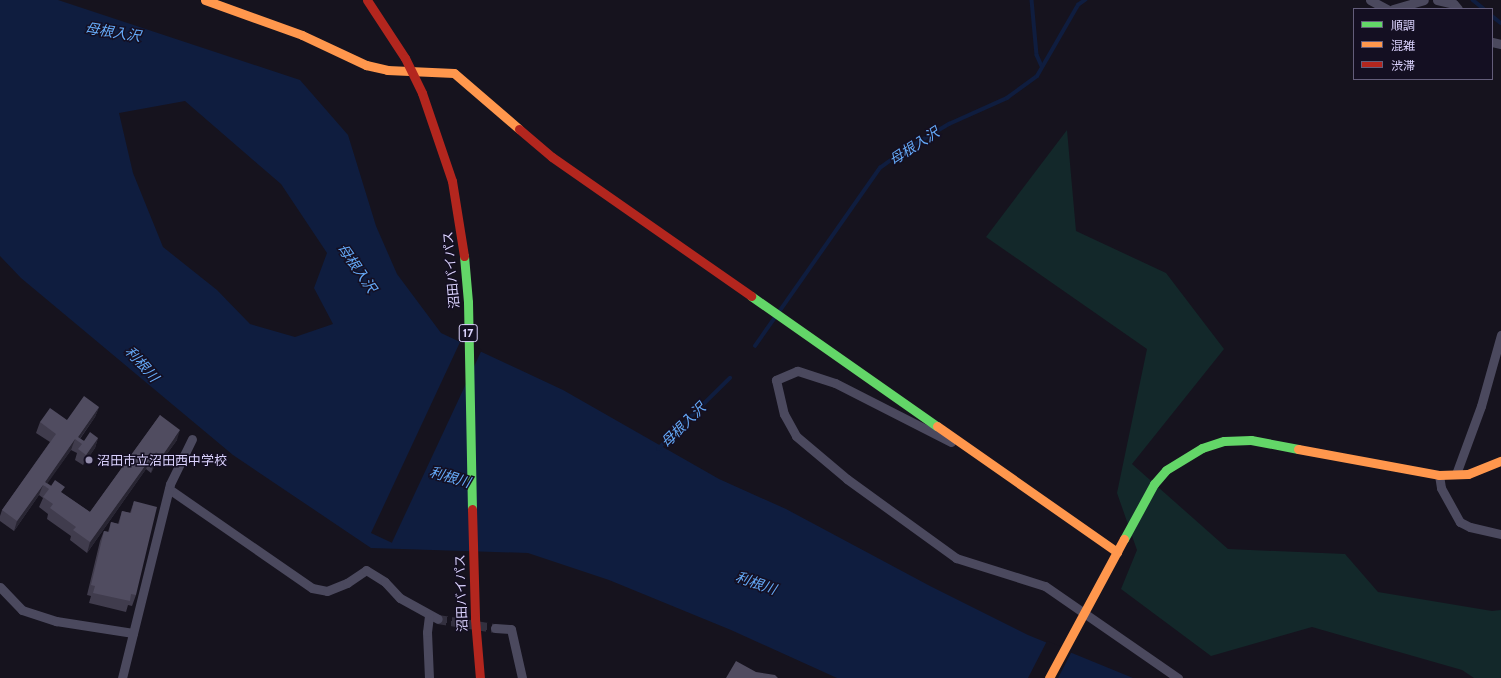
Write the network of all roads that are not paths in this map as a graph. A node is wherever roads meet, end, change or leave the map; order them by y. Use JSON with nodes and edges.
{"nodes":[{"id":1,"x":205,"y":0,"type":"edge"},
{"id":2,"x":368,"y":0,"type":"edge"},
{"id":3,"x":1370,"y":0,"type":"edge"},
{"id":4,"x":1424,"y":0,"type":"edge"},
{"id":5,"x":1437,"y":0,"type":"edge"},
{"id":6,"x":1385,"y":8,"type":"edge"},
{"id":7,"x":1396,"y":8,"type":"edge"},
{"id":8,"x":1457,"y":8,"type":"edge"},
{"id":9,"x":1501,"y":335,"type":"edge"},
{"id":10,"x":192,"y":439,"type":"dead end"},
{"id":11,"x":978,"y":455,"type":"junction"},
{"id":12,"x":1501,"y":461,"type":"edge"},
{"id":13,"x":1438,"y":474,"type":"junction"},
{"id":14,"x":1456,"y":474,"type":"junction"},
{"id":15,"x":169,"y":489,"type":"junction"},
{"id":16,"x":1501,"y":534,"type":"edge"},
{"id":17,"x":1116,"y":552,"type":"junction"},
{"id":18,"x":0,"y":587,"type":"edge"},
{"id":19,"x":430,"y":615,"type":"junction"},
{"id":20,"x":438,"y":619,"type":"tunnel mouth"},
{"id":21,"x":495,"y":628,"type":"tunnel mouth"},
{"id":22,"x":133,"y":633,"type":"junction"},
{"id":23,"x":122,"y":678,"type":"edge"},
{"id":24,"x":429,"y":678,"type":"edge"},
{"id":25,"x":480,"y":678,"type":"edge"},
{"id":26,"x":522,"y":678,"type":"edge"},
{"id":27,"x":1049,"y":678,"type":"edge"},
{"id":28,"x":1178,"y":678,"type":"edge"}],
"edges":[{"from":1,"to":11,"type":"main road"},
{"from":2,"to":25,"type":"main road","name":"沼田バイパス","number":"17"},
{"from":3,"to":6,"type":"street"},
{"from":4,"to":7,"type":"street"},
{"from":5,"to":8,"type":"street"},
{"from":9,"to":14,"type":"street"},
{"from":10,"to":15,"type":"street"},
{"from":11,"to":17,"type":"main road"},
{"from":11,"to":28,"type":"street"},
{"from":12,"to":14,"type":"main road"},
{"from":13,"to":14,"type":"main road"},
{"from":13,"to":16,"type":"street"},
{"from":13,"to":17,"type":"main road"},
{"from":15,"to":19,"type":"street"},
{"from":15,"to":22,"type":"street"},
{"from":17,"to":27,"type":"main road"},
{"from":18,"to":22,"type":"street"},
{"from":19,"to":20,"type":"street"},
{"from":19,"to":24,"type":"street"},
{"from":21,"to":26,"type":"street"},
{"from":22,"to":23,"type":"street"}]}
